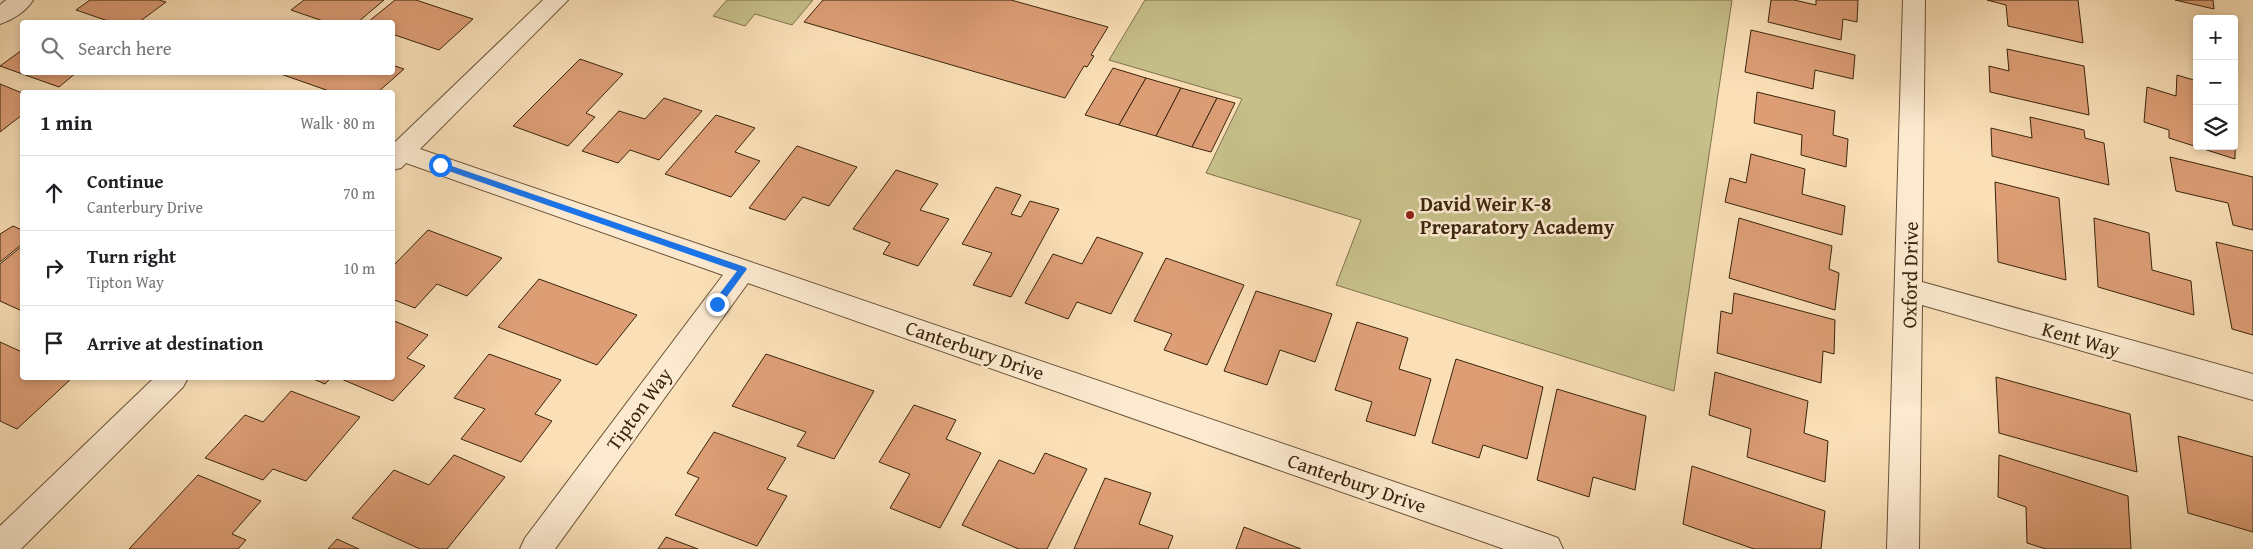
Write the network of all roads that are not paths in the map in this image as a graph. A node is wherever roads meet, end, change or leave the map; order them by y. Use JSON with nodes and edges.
{"nodes":[{"id":1,"x":22,"y":0,"type":"edge"},
{"id":2,"x":557,"y":0,"type":"edge"},
{"id":3,"x":1914,"y":0,"type":"edge"},
{"id":4,"x":0,"y":16,"type":"edge"},
{"id":5,"x":398,"y":156,"type":"edge"},
{"id":6,"x":742,"y":269,"type":"junction"},
{"id":7,"x":1910,"y":290,"type":"junction"},
{"id":8,"x":171,"y":380,"type":"edge"},
{"id":9,"x":2253,"y":387,"type":"edge"},
{"id":10,"x":0,"y":548,"type":"edge"},
{"id":11,"x":536,"y":549,"type":"edge"},
{"id":12,"x":1547,"y":549,"type":"edge"},
{"id":13,"x":1903,"y":549,"type":"edge"}],
"edges":[{"from":1,"to":4,"type":"street"},
{"from":2,"to":5,"type":"street"},
{"from":3,"to":7,"type":"street","name":"Oxford Drive"},
{"from":5,"to":6,"type":"street","name":"Canterbury Drive"},
{"from":6,"to":11,"type":"street","name":"Tipton Way"},
{"from":6,"to":12,"type":"street","name":"Canterbury Drive"},
{"from":7,"to":9,"type":"street","name":"Kent Way"},
{"from":7,"to":13,"type":"street","name":"Oxford Drive"},
{"from":8,"to":10,"type":"street"}]}
